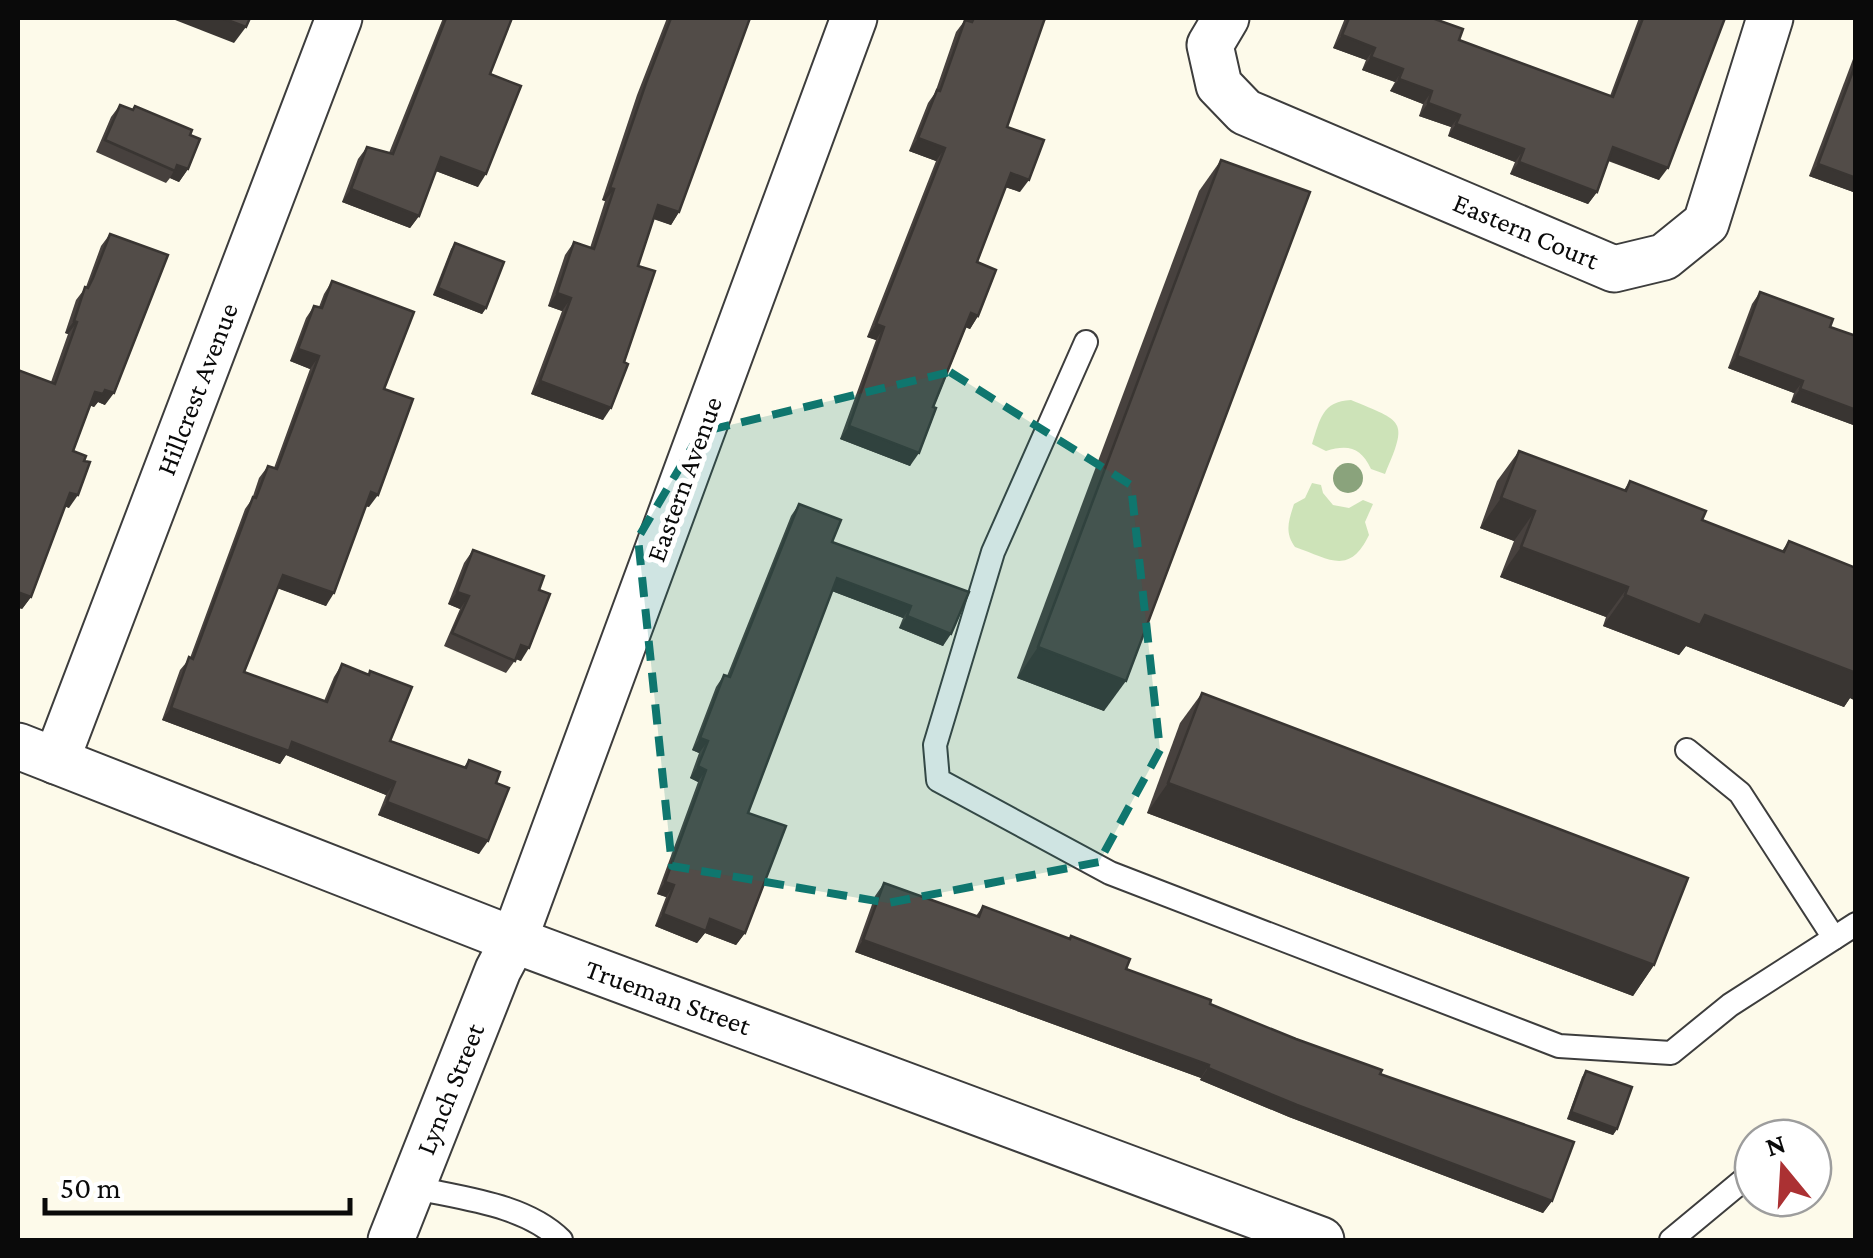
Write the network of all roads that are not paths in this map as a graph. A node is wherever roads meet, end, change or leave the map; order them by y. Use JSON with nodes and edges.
{"nodes":[{"id":1,"x":340,"y":18,"type":"edge"},
{"id":2,"x":854,"y":18,"type":"edge"},
{"id":3,"x":1226,"y":18,"type":"edge"},
{"id":4,"x":1770,"y":18,"type":"edge"},
{"id":5,"x":1086,"y":342,"type":"dead end"},
{"id":6,"x":1687,"y":750,"type":"dead end"},
{"id":7,"x":37,"y":754,"type":"edge"},
{"id":8,"x":1856,"y":924,"type":"edge"},
{"id":9,"x":1834,"y":938,"type":"junction"},
{"id":10,"x":514,"y":940,"type":"junction"},
{"id":11,"x":411,"y":1187,"type":"junction"},
{"id":12,"x":1733,"y":1189,"type":"edge"},
{"id":13,"x":391,"y":1240,"type":"edge"},
{"id":14,"x":561,"y":1240,"type":"edge"},
{"id":15,"x":1321,"y":1240,"type":"edge"},
{"id":16,"x":1671,"y":1240,"type":"edge"}],
"edges":[{"from":1,"to":7,"type":"street","name":"Hillcrest Avenue"},
{"from":2,"to":10,"type":"street","name":"Eastern Avenue"},
{"from":3,"to":4,"type":"street","name":"Eastern Court"},
{"from":5,"to":9,"type":"lane"},
{"from":6,"to":9,"type":"lane"},
{"from":7,"to":10,"type":"street","name":"Trueman Street"},
{"from":8,"to":9,"type":"lane"},
{"from":10,"to":11,"type":"street","name":"Lynch Street"},
{"from":10,"to":15,"type":"street","name":"Trueman Street"},
{"from":11,"to":13,"type":"street","name":"Lynch Street"},
{"from":11,"to":14,"type":"lane"},
{"from":12,"to":16,"type":"lane"}]}
